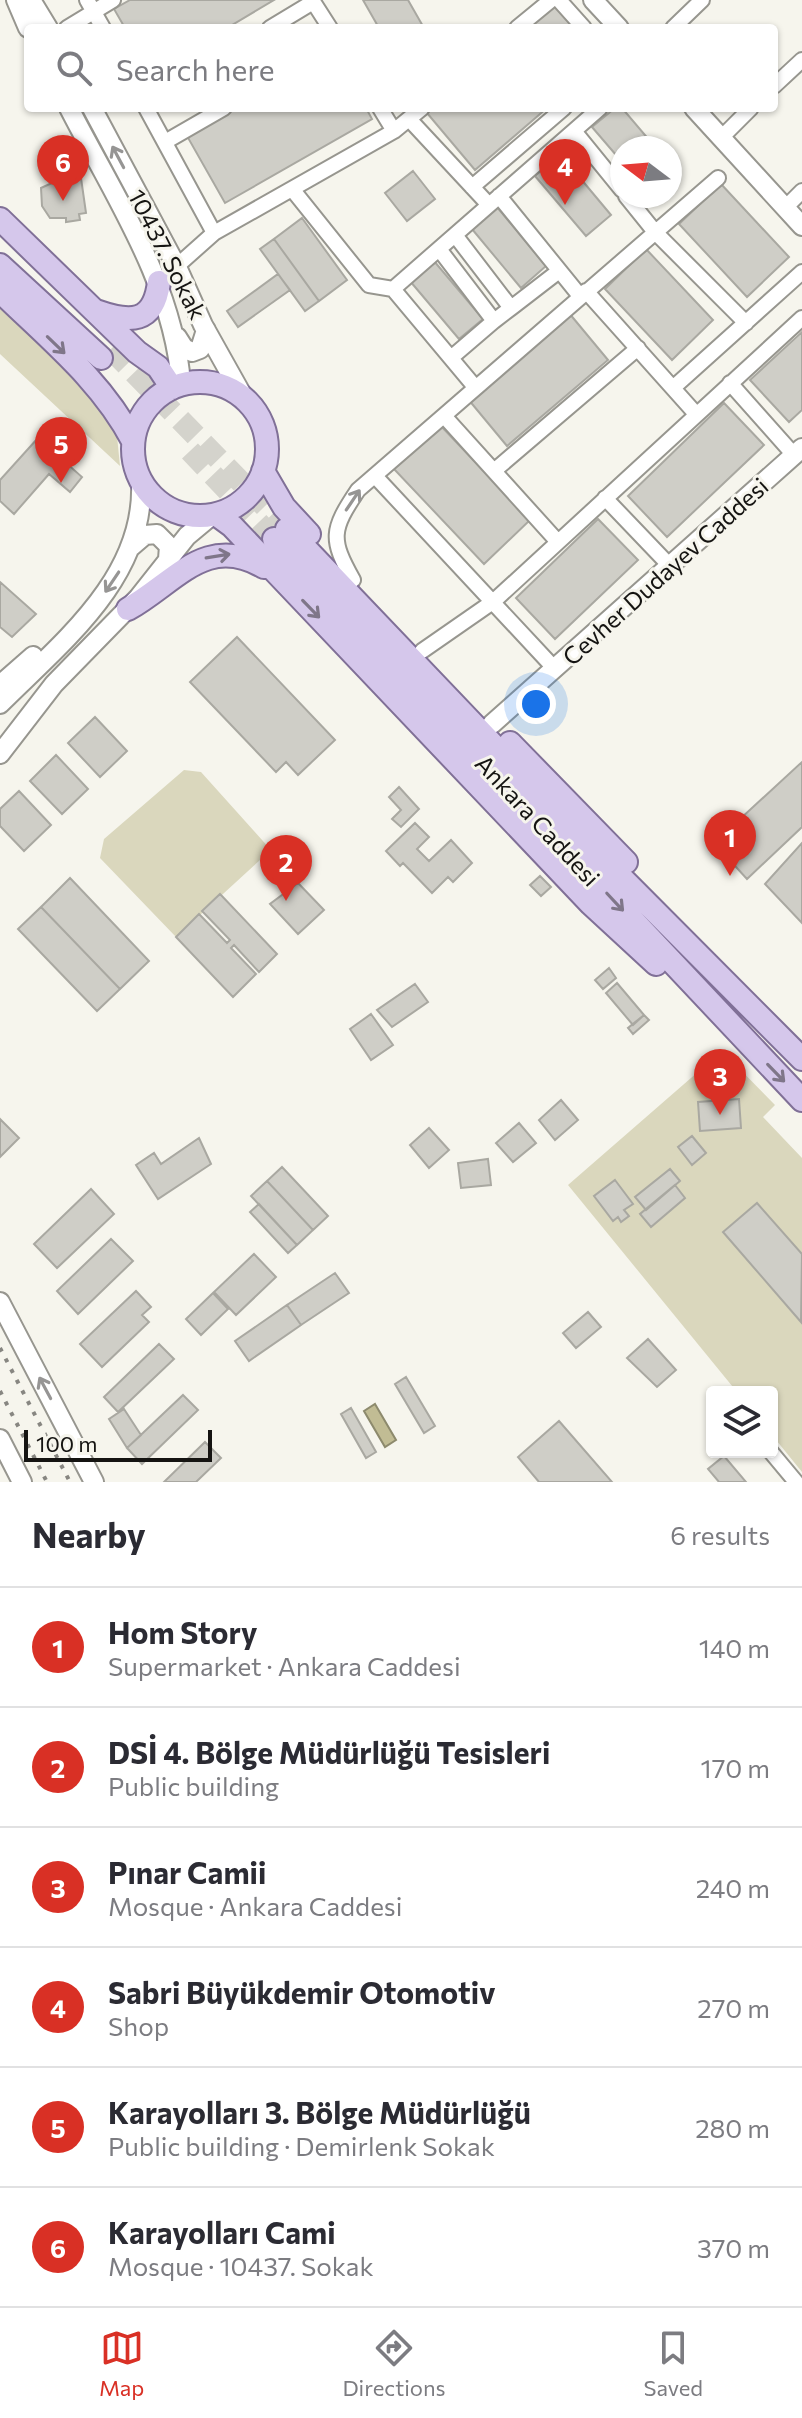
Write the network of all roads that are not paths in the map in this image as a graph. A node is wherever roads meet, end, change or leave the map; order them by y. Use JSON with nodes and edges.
{"nodes":[{"id":1,"x":16,"y":0,"type":"edge"},
{"id":2,"x":31,"y":0,"type":"edge"},
{"id":3,"x":113,"y":0,"type":"edge"},
{"id":4,"x":551,"y":0,"type":"edge"},
{"id":5,"x":559,"y":0,"type":"edge"},
{"id":6,"x":593,"y":0,"type":"edge"},
{"id":7,"x":702,"y":0,"type":"edge"},
{"id":8,"x":313,"y":1,"type":"edge"},
{"id":9,"x":90,"y":6,"type":"edge"},
{"id":10,"x":26,"y":24,"type":"edge"},
{"id":11,"x":46,"y":24,"type":"edge"},
{"id":12,"x":71,"y":24,"type":"edge"},
{"id":13,"x":101,"y":24,"type":"edge"},
{"id":14,"x":276,"y":24,"type":"edge"},
{"id":15,"x":327,"y":24,"type":"edge"},
{"id":16,"x":522,"y":24,"type":"edge"},
{"id":17,"x":580,"y":24,"type":"edge"},
{"id":18,"x":615,"y":24,"type":"edge"},
{"id":19,"x":677,"y":24,"type":"edge"},
{"id":20,"x":802,"y":60,"type":"edge"},
{"id":21,"x":778,"y":82,"type":"edge"},
{"id":22,"x":71,"y":112,"type":"edge"},
{"id":23,"x":94,"y":112,"type":"edge"},
{"id":24,"x":148,"y":112,"type":"edge"},
{"id":25,"x":217,"y":112,"type":"edge"},
{"id":26,"x":382,"y":112,"type":"edge"},
{"id":27,"x":417,"y":112,"type":"edge"},
{"id":28,"x":559,"y":112,"type":"edge"},
{"id":29,"x":595,"y":112,"type":"edge"},
{"id":30,"x":698,"y":112,"type":"edge"},
{"id":31,"x":747,"y":112,"type":"edge"},
{"id":32,"x":409,"y":119,"type":"junction"},
{"id":33,"x":394,"y":131,"type":"junction"},
{"id":34,"x":574,"y":131,"type":"junction"},
{"id":35,"x":721,"y":138,"type":"junction"},
{"id":36,"x":165,"y":142,"type":"junction"},
{"id":37,"x":610,"y":175,"type":"edge"},
{"id":38,"x":718,"y":178,"type":"dead end"},
{"id":39,"x":472,"y":187,"type":"junction"},
{"id":40,"x":292,"y":189,"type":"junction"},
{"id":41,"x":802,"y":191,"type":"edge"},
{"id":42,"x":494,"y":201,"type":"junction"},
{"id":43,"x":636,"y":208,"type":"edge"},
{"id":44,"x":785,"y":208,"type":"junction"},
{"id":45,"x":0,"y":219,"type":"edge"},
{"id":46,"x":802,"y":226,"type":"edge"},
{"id":47,"x":655,"y":232,"type":"junction"},
{"id":48,"x":214,"y":233,"type":"junction"},
{"id":49,"x":455,"y":235,"type":"junction"},
{"id":50,"x":0,"y":238,"type":"edge"},
{"id":51,"x":439,"y":249,"type":"junction"},
{"id":52,"x":0,"y":265,"type":"edge"},
{"id":53,"x":177,"y":267,"type":"junction"},
{"id":54,"x":559,"y":271,"type":"junction"},
{"id":55,"x":802,"y":272,"type":"edge"},
{"id":56,"x":159,"y":282,"type":"junction"},
{"id":57,"x":393,"y":289,"type":"junction"},
{"id":58,"x":0,"y":291,"type":"edge"},
{"id":59,"x":583,"y":294,"type":"junction"},
{"id":60,"x":511,"y":308,"type":"junction"},
{"id":61,"x":92,"y":310,"type":"junction"},
{"id":62,"x":802,"y":318,"type":"edge"},
{"id":63,"x":494,"y":321,"type":"junction"},
{"id":64,"x":746,"y":323,"type":"junction"},
{"id":65,"x":206,"y":330,"type":"junction"},
{"id":66,"x":175,"y":335,"type":"junction"},
{"id":67,"x":638,"y":348,"type":"junction"},
{"id":68,"x":452,"y":357,"type":"junction"},
{"id":69,"x":730,"y":383,"type":"junction"},
{"id":70,"x":177,"y":386,"type":"junction"},
{"id":71,"x":475,"y":387,"type":"junction"},
{"id":72,"x":674,"y":387,"type":"junction"},
{"id":73,"x":245,"y":400,"type":"junction"},
{"id":74,"x":696,"y":414,"type":"junction"},
{"id":75,"x":445,"y":417,"type":"junction"},
{"id":76,"x":133,"y":441,"type":"junction"},
{"id":77,"x":798,"y":451,"type":"edge"},
{"id":78,"x":495,"y":470,"type":"junction"},
{"id":79,"x":263,"y":471,"type":"junction"},
{"id":80,"x":375,"y":476,"type":"junction"},
{"id":81,"x":141,"y":483,"type":"junction"},
{"id":82,"x":605,"y":498,"type":"junction"},
{"id":83,"x":214,"y":515,"type":"junction"},
{"id":84,"x":558,"y":542,"type":"junction"},
{"id":85,"x":131,"y":547,"type":"junction"},
{"id":86,"x":168,"y":559,"type":"junction"},
{"id":87,"x":671,"y":567,"type":"junction"},
{"id":88,"x":281,"y":577,"type":"junction"},
{"id":89,"x":353,"y":580,"type":"junction"},
{"id":90,"x":494,"y":601,"type":"junction"},
{"id":91,"x":128,"y":609,"type":"junction"},
{"id":92,"x":79,"y":625,"type":"junction"},
{"id":93,"x":422,"y":651,"type":"junction"},
{"id":94,"x":555,"y":669,"type":"junction"},
{"id":95,"x":54,"y":684,"type":"junction"},
{"id":96,"x":0,"y":685,"type":"edge"},
{"id":97,"x":0,"y":704,"type":"edge"},
{"id":98,"x":492,"y":724,"type":"junction"},
{"id":99,"x":0,"y":736,"type":"edge"},
{"id":100,"x":0,"y":754,"type":"edge"},
{"id":101,"x":713,"y":967,"type":"junction"},
{"id":102,"x":711,"y":1006,"type":"junction"},
{"id":103,"x":802,"y":1059,"type":"edge"},
{"id":104,"x":802,"y":1100,"type":"edge"},
{"id":105,"x":0,"y":1302,"type":"edge"},
{"id":106,"x":0,"y":1439,"type":"edge"},
{"id":107,"x":776,"y":1458,"type":"edge"},
{"id":108,"x":22,"y":1482,"type":"edge"},
{"id":109,"x":94,"y":1482,"type":"edge"},
{"id":110,"x":796,"y":1482,"type":"edge"}],
"edges":[{"from":1,"to":10,"type":"street"},
{"from":2,"to":11,"type":"street"},
{"from":3,"to":9,"type":"street"},
{"from":4,"to":16,"type":"street"},
{"from":5,"to":17,"type":"street"},
{"from":6,"to":18,"type":"street"},
{"from":7,"to":19,"type":"street"},
{"from":8,"to":14,"type":"street"},
{"from":8,"to":15,"type":"street"},
{"from":9,"to":12,"type":"street"},
{"from":9,"to":13,"type":"street"},
{"from":20,"to":21,"type":"street"},
{"from":22,"to":56,"type":"street","name":"10437. Sokak"},
{"from":53,"to":23,"type":"street","name":"10437. Sokak","one_way":true},
{"from":24,"to":36,"type":"street"},
{"from":25,"to":36,"type":"street"},
{"from":26,"to":33,"type":"street"},
{"from":27,"to":32,"type":"street"},
{"from":28,"to":39,"type":"street"},
{"from":29,"to":34,"type":"street"},
{"from":30,"to":35,"type":"street"},
{"from":31,"to":35,"type":"street"},
{"from":32,"to":33,"type":"street"},
{"from":32,"to":39,"type":"street"},
{"from":33,"to":40,"type":"street"},
{"from":34,"to":37,"type":"street"},
{"from":34,"to":42,"type":"street"},
{"from":35,"to":44,"type":"street"},
{"from":36,"to":48,"type":"street"},
{"from":38,"to":47,"type":"street"},
{"from":39,"to":42,"type":"street"},
{"from":40,"to":48,"type":"street"},
{"from":40,"to":57,"type":"street"},
{"from":41,"to":44,"type":"street"},
{"from":42,"to":49,"type":"street"},
{"from":42,"to":54,"type":"street"},
{"from":43,"to":47,"type":"street"},
{"from":44,"to":46,"type":"street"},
{"from":45,"to":61,"type":"main road"},
{"from":47,"to":59,"type":"street"},
{"from":47,"to":64,"type":"street"},
{"from":48,"to":53,"type":"street"},
{"from":49,"to":51,"type":"street"},
{"from":49,"to":60,"type":"street"},
{"from":50,"to":52,"type":"main road"},
{"from":51,"to":57,"type":"street"},
{"from":51,"to":63,"type":"street"},
{"from":53,"to":56,"type":"street"},
{"from":53,"to":65,"type":"street","name":"10437. Sokak"},
{"from":54,"to":59,"type":"street"},
{"from":54,"to":60,"type":"street"},
{"from":55,"to":64,"type":"street"},
{"from":56,"to":61,"type":"main road"},
{"from":56,"to":66,"type":"street","name":"10437. Sokak"},
{"from":57,"to":68,"type":"street"},
{"from":58,"to":76,"type":"main road","one_way":true},
{"from":59,"to":67,"type":"street"},
{"from":59,"to":71,"type":"street"},
{"from":60,"to":63,"type":"street"},
{"from":61,"to":70,"type":"main road"},
{"from":62,"to":69,"type":"street"},
{"from":63,"to":68,"type":"street"},
{"from":64,"to":72,"type":"street"},
{"from":65,"to":66,"type":"street"},
{"from":65,"to":73,"type":"street","name":"10437. Sokak"},
{"from":66,"to":70,"type":"street","name":"10437. Sokak"},
{"from":67,"to":72,"type":"street"},
{"from":67,"to":78,"type":"street"},
{"from":68,"to":71,"type":"street"},
{"from":69,"to":74,"type":"street"},
{"from":69,"to":77,"type":"street"},
{"from":70,"to":73,"type":"main road"},
{"from":70,"to":76,"type":"main road"},
{"from":71,"to":75,"type":"street"},
{"from":72,"to":74,"type":"street"},
{"from":73,"to":79,"type":"main road"},
{"from":74,"to":82,"type":"street"},
{"from":75,"to":78,"type":"street"},
{"from":75,"to":80,"type":"street"},
{"from":76,"to":81,"type":"main road"},
{"from":77,"to":87,"type":"street","name":"Cevher Dudayev Caddesi"},
{"from":78,"to":84,"type":"street"},
{"from":79,"to":83,"type":"main road"},
{"from":79,"to":89,"type":"main road"},
{"from":89,"to":80,"type":"street","one_way":true},
{"from":80,"to":90,"type":"street"},
{"from":81,"to":83,"type":"main road"},
{"from":81,"to":85,"type":"street"},
{"from":82,"to":84,"type":"street"},
{"from":82,"to":87,"type":"street"},
{"from":83,"to":86,"type":"street"},
{"from":83,"to":88,"type":"main road"},
{"from":84,"to":90,"type":"street"},
{"from":85,"to":86,"type":"street"},
{"from":85,"to":92,"type":"street","one_way":true},
{"from":86,"to":91,"type":"street"},
{"from":87,"to":94,"type":"street","name":"Cevher Dudayev Caddesi"},
{"from":91,"to":88,"type":"main road","one_way":true},
{"from":88,"to":102,"type":"main road","one_way":true},
{"from":89,"to":93,"type":"main road"},
{"from":90,"to":93,"type":"street"},
{"from":90,"to":94,"type":"street"},
{"from":91,"to":95,"type":"street"},
{"from":92,"to":96,"type":"street"},
{"from":92,"to":97,"type":"street"},
{"from":93,"to":98,"type":"main road"},
{"from":94,"to":98,"type":"street","name":"Cevher Dudayev Caddesi"},
{"from":95,"to":99,"type":"street"},
{"from":95,"to":100,"type":"street"},
{"from":98,"to":101,"type":"main road"},
{"from":101,"to":102,"type":"main road","name":"Ankara Caddesi","one_way":true},
{"from":101,"to":103,"type":"main road","name":"Ankara Caddesi"},
{"from":102,"to":104,"type":"main road","name":"Ankara Caddesi","one_way":true},
{"from":109,"to":105,"type":"street","one_way":true},
{"from":106,"to":108,"type":"street"},
{"from":107,"to":110,"type":"street"}]}
